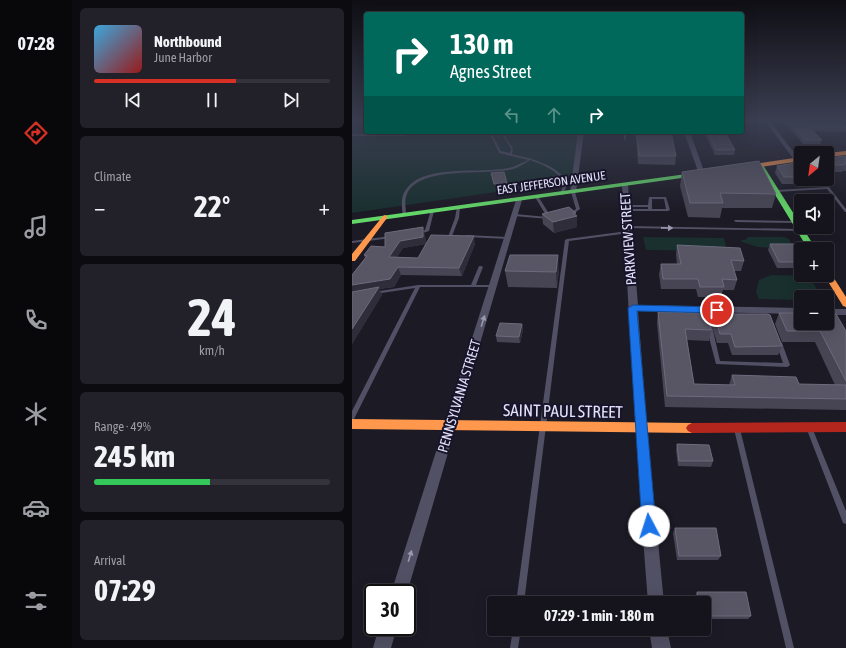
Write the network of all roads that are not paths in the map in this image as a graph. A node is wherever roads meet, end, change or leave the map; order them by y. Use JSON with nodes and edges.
{"nodes":[{"id":1,"x":500,"y":151,"type":"edge"},
{"id":2,"x":578,"y":151,"type":"edge"},
{"id":3,"x":696,"y":151,"type":"edge"},
{"id":4,"x":846,"y":153,"type":"edge"},
{"id":5,"x":511,"y":154,"type":"joint"},
{"id":6,"x":834,"y":154,"type":"edge"},
{"id":7,"x":529,"y":160,"type":"junction"},
{"id":8,"x":794,"y":161,"type":"edge"},
{"id":9,"x":760,"y":165,"type":"junction"},
{"id":10,"x":732,"y":169,"type":"edge"},
{"id":11,"x":706,"y":173,"type":"joint"},
{"id":12,"x":625,"y":185,"type":"junction"},
{"id":13,"x":776,"y":191,"type":"junction"},
{"id":14,"x":573,"y":192,"type":"junction"},
{"id":15,"x":562,"y":194,"type":"junction"},
{"id":16,"x":537,"y":197,"type":"junction"},
{"id":17,"x":519,"y":200,"type":"junction"},
{"id":18,"x":458,"y":208,"type":"junction"},
{"id":19,"x":627,"y":208,"type":"junction"},
{"id":20,"x":650,"y":208,"type":"junction"},
{"id":21,"x":432,"y":211,"type":"junction"},
{"id":22,"x":846,"y":211,"type":"edge"},
{"id":23,"x":404,"y":215,"type":"junction"},
{"id":24,"x":515,"y":215,"type":"junction"},
{"id":25,"x":385,"y":217,"type":"junction"},
{"id":26,"x":549,"y":218,"type":"junction"},
{"id":27,"x":564,"y":218,"type":"edge"},
{"id":28,"x":556,"y":219,"type":"edge"},
{"id":29,"x":794,"y":220,"type":"edge"},
{"id":30,"x":736,"y":221,"type":"dead end"},
{"id":31,"x":352,"y":222,"type":"edge"},
{"id":32,"x":794,"y":226,"type":"edge"},
{"id":33,"x":794,"y":226,"type":"edge"},
{"id":34,"x":628,"y":229,"type":"junction"},
{"id":35,"x":413,"y":234,"type":"edge"},
{"id":36,"x":398,"y":236,"type":"edge"},
{"id":37,"x":457,"y":236,"type":"edge"},
{"id":38,"x":464,"y":236,"type":"edge"},
{"id":39,"x":508,"y":238,"type":"junction"},
{"id":40,"x":366,"y":241,"type":"junction"},
{"id":41,"x":352,"y":242,"type":"edge"},
{"id":42,"x":352,"y":259,"type":"edge"},
{"id":43,"x":481,"y":267,"type":"dead end"},
{"id":44,"x":832,"y":282,"type":"edge"},
{"id":45,"x":418,"y":286,"type":"junction"},
{"id":46,"x":473,"y":286,"type":"junction"},
{"id":47,"x":493,"y":286,"type":"junction"},
{"id":48,"x":367,"y":295,"type":"edge"},
{"id":49,"x":846,"y":304,"type":"edge"},
{"id":50,"x":633,"y":308,"type":"junction"},
{"id":51,"x":794,"y":312,"type":"edge"},
{"id":52,"x":834,"y":312,"type":"edge"},
{"id":53,"x":846,"y":312,"type":"edge"},
{"id":54,"x":706,"y":314,"type":"junction"},
{"id":55,"x":777,"y":339,"type":"edge"},
{"id":56,"x":352,"y":417,"type":"edge"},
{"id":57,"x":352,"y":424,"type":"edge"},
{"id":58,"x":450,"y":425,"type":"junction"},
{"id":59,"x":542,"y":426,"type":"junction"},
{"id":60,"x":737,"y":427,"type":"junction"},
{"id":61,"x":809,"y":427,"type":"junction"},
{"id":62,"x":846,"y":427,"type":"edge"},
{"id":63,"x":641,"y":428,"type":"junction"},
{"id":64,"x":846,"y":520,"type":"edge"},
{"id":65,"x":401,"y":584,"type":"edge"},
{"id":66,"x":521,"y":596,"type":"edge"},
{"id":67,"x":655,"y":596,"type":"edge"},
{"id":68,"x":385,"y":636,"type":"edge"},
{"id":69,"x":516,"y":636,"type":"edge"},
{"id":70,"x":382,"y":648,"type":"edge"},
{"id":71,"x":514,"y":648,"type":"edge"},
{"id":72,"x":790,"y":648,"type":"edge"}],
"edges":[{"from":1,"to":5,"type":"lane"},
{"from":2,"to":14,"type":"street"},
{"from":3,"to":11,"type":"street"},
{"from":4,"to":6,"type":"street"},
{"from":5,"to":7,"type":"lane"},
{"from":7,"to":15,"type":"lane"},
{"from":7,"to":23,"type":"lane"},
{"from":8,"to":9,"type":"street"},
{"from":9,"to":10,"type":"street"},
{"from":9,"to":13,"type":"street"},
{"from":11,"to":12,"type":"street","name":"EAST JEFFERSON AVENUE"},
{"from":12,"to":14,"type":"street","name":"EAST JEFFERSON AVENUE"},
{"from":12,"to":19,"type":"street","name":"PARKVIEW STREET"},
{"from":13,"to":22,"type":"lane"},
{"from":13,"to":29,"type":"street"},
{"from":14,"to":15,"type":"street","name":"EAST JEFFERSON AVENUE"},
{"from":14,"to":27,"type":"lane"},
{"from":15,"to":16,"type":"street","name":"EAST JEFFERSON AVENUE"},
{"from":16,"to":17,"type":"street","name":"EAST JEFFERSON AVENUE"},
{"from":16,"to":26,"type":"lane"},
{"from":17,"to":18,"type":"street","name":"EAST JEFFERSON AVENUE"},
{"from":17,"to":24,"type":"street","name":"PENNSYLVANIA STREET"},
{"from":18,"to":21,"type":"street","name":"EAST JEFFERSON AVENUE"},
{"from":18,"to":37,"type":"lane"},
{"from":19,"to":20,"type":"lane"},
{"from":19,"to":34,"type":"street","name":"PARKVIEW STREET"},
{"from":20,"to":20,"type":"lane"},
{"from":21,"to":23,"type":"street","name":"EAST JEFFERSON AVENUE"},
{"from":21,"to":35,"type":"lane"},
{"from":23,"to":25,"type":"street","name":"EAST JEFFERSON AVENUE"},
{"from":24,"to":26,"type":"lane"},
{"from":24,"to":39,"type":"street","name":"PENNSYLVANIA STREET"},
{"from":25,"to":31,"type":"street","name":"EAST JEFFERSON AVENUE"},
{"from":25,"to":40,"type":"street"},
{"from":26,"to":28,"type":"lane"},
{"from":30,"to":32,"type":"lane"},
{"from":34,"to":33,"type":"lane","one_way":true},
{"from":34,"to":50,"type":"street","name":"PARKVIEW STREET"},
{"from":34,"to":59,"type":"lane"},
{"from":36,"to":40,"type":"lane"},
{"from":38,"to":39,"type":"lane"},
{"from":39,"to":47,"type":"street","name":"PENNSYLVANIA STREET"},
{"from":40,"to":41,"type":"lane"},
{"from":40,"to":42,"type":"street"},
{"from":43,"to":46,"type":"lane"},
{"from":44,"to":49,"type":"street"},
{"from":45,"to":46,"type":"lane"},
{"from":45,"to":48,"type":"lane"},
{"from":45,"to":56,"type":"lane"},
{"from":46,"to":47,"type":"lane"},
{"from":58,"to":47,"type":"street","name":"PENNSYLVANIA STREET","one_way":true},
{"from":50,"to":54,"type":"street"},
{"from":50,"to":63,"type":"street","name":"PARKVIEW STREET"},
{"from":51,"to":54,"type":"street"},
{"from":52,"to":53,"type":"street"},
{"from":54,"to":55,"type":"lane"},
{"from":57,"to":58,"type":"street","name":"SAINT PAUL STREET"},
{"from":58,"to":59,"type":"street","name":"SAINT PAUL STREET"},
{"from":65,"to":58,"type":"street","name":"PENNSYLVANIA STREET","one_way":true},
{"from":59,"to":63,"type":"street","name":"SAINT PAUL STREET"},
{"from":59,"to":66,"type":"lane"},
{"from":60,"to":61,"type":"street","name":"SAINT PAUL STREET"},
{"from":60,"to":63,"type":"street","name":"SAINT PAUL STREET"},
{"from":60,"to":72,"type":"lane"},
{"from":61,"to":62,"type":"street","name":"SAINT PAUL STREET"},
{"from":61,"to":64,"type":"lane"},
{"from":63,"to":67,"type":"street","name":"PARKVIEW STREET"},
{"from":68,"to":70,"type":"street"},
{"from":69,"to":71,"type":"lane"}]}
